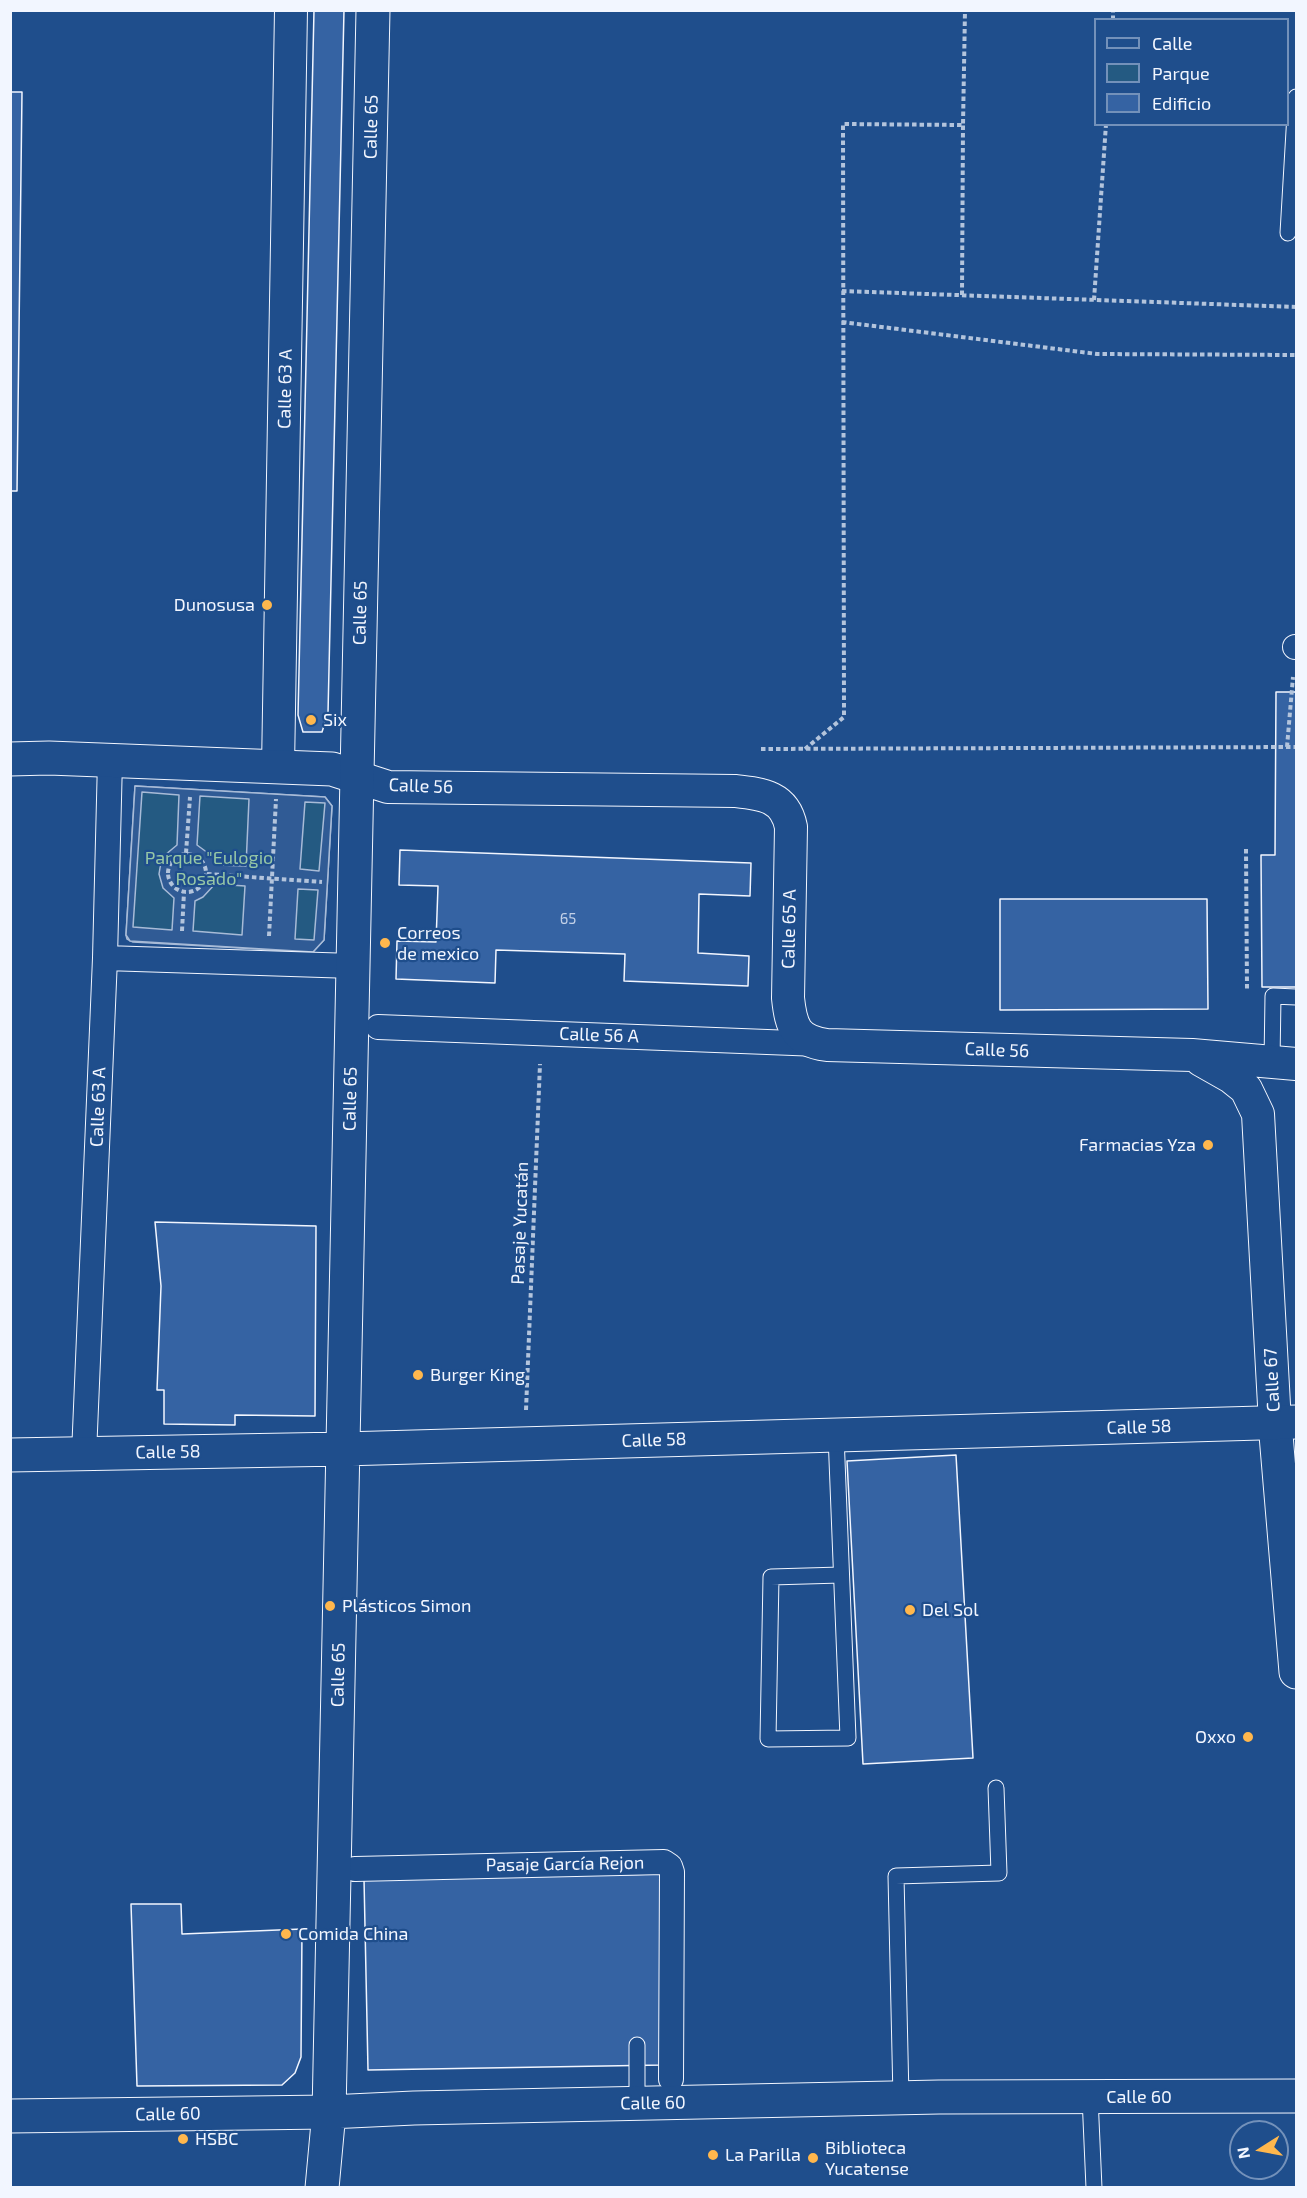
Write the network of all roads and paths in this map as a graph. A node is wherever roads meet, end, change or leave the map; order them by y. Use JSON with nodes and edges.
{"nodes":[{"id":1,"x":291,"y":10,"type":"edge"},
{"id":2,"x":373,"y":10,"type":"edge"},
{"id":3,"x":965,"y":10,"type":"edge"},
{"id":4,"x":1296,"y":97,"type":"edge"},
{"id":5,"x":963,"y":125,"type":"junction"},
{"id":6,"x":1106,"y":126,"type":"edge"},
{"id":7,"x":1288,"y":233,"type":"dead end"},
{"id":8,"x":842,"y":291,"type":"junction"},
{"id":9,"x":962,"y":295,"type":"junction"},
{"id":10,"x":1094,"y":300,"type":"junction"},
{"id":11,"x":1296,"y":307,"type":"edge"},
{"id":12,"x":842,"y":322,"type":"junction"},
{"id":13,"x":1296,"y":355,"type":"edge"},
{"id":14,"x":1296,"y":647,"type":"edge"},
{"id":15,"x":1287,"y":747,"type":"junction"},
{"id":16,"x":1296,"y":747,"type":"edge"},
{"id":17,"x":761,"y":749,"type":"dead end"},
{"id":18,"x":805,"y":749,"type":"junction"},
{"id":19,"x":10,"y":759,"type":"edge"},
{"id":20,"x":110,"y":760,"type":"junction"},
{"id":21,"x":357,"y":777,"type":"junction"},
{"id":22,"x":277,"y":782,"type":"junction"},
{"id":23,"x":190,"y":793,"type":"dead end"},
{"id":24,"x":789,"y":816,"type":"joint"},
{"id":25,"x":1246,"y":849,"type":"dead end"},
{"id":26,"x":186,"y":853,"type":"junction"},
{"id":27,"x":207,"y":874,"type":"junction"},
{"id":28,"x":272,"y":878,"type":"junction"},
{"id":29,"x":323,"y":882,"type":"dead end"},
{"id":30,"x":184,"y":892,"type":"junction"},
{"id":31,"x":182,"y":938,"type":"dead end"},
{"id":32,"x":268,"y":942,"type":"dead end"},
{"id":33,"x":105,"y":958,"type":"junction"},
{"id":34,"x":353,"y":966,"type":"junction"},
{"id":35,"x":1247,"y":996,"type":"dead end"},
{"id":36,"x":1296,"y":997,"type":"edge"},
{"id":37,"x":378,"y":1027,"type":"dead end"},
{"id":38,"x":542,"y":1033,"type":"junction"},
{"id":39,"x":812,"y":1041,"type":"junction"},
{"id":40,"x":1192,"y":1055,"type":"junction"},
{"id":41,"x":1284,"y":1063,"type":"edge"},
{"id":42,"x":1246,"y":1089,"type":"joint"},
{"id":43,"x":526,"y":1414,"type":"dead end"},
{"id":44,"x":1286,"y":1422,"type":"edge"},
{"id":45,"x":836,"y":1435,"type":"junction"},
{"id":46,"x":343,"y":1449,"type":"junction"},
{"id":47,"x":84,"y":1454,"type":"junction"},
{"id":48,"x":10,"y":1455,"type":"edge"},
{"id":49,"x":842,"y":1575,"type":"junction"},
{"id":50,"x":1296,"y":1672,"type":"edge"},
{"id":51,"x":996,"y":1788,"type":"dead end"},
{"id":52,"x":355,"y":1869,"type":"dead end"},
{"id":53,"x":637,"y":2045,"type":"dead end"},
{"id":54,"x":672,"y":2079,"type":"dead end"},
{"id":55,"x":1296,"y":2096,"type":"edge"},
{"id":56,"x":1090,"y":2097,"type":"junction"},
{"id":57,"x":901,"y":2098,"type":"junction"},
{"id":58,"x":637,"y":2104,"type":"junction"},
{"id":59,"x":330,"y":2112,"type":"junction"},
{"id":60,"x":10,"y":2116,"type":"edge"},
{"id":61,"x":321,"y":2187,"type":"edge"},
{"id":62,"x":1094,"y":2187,"type":"edge"}],
"edges":[{"from":1,"to":22,"type":"street","name":"Calle 63 A"},
{"from":2,"to":21,"type":"main road","name":"Calle 65"},
{"from":3,"to":5,"type":"path"},
{"from":4,"to":7,"type":"lane"},
{"from":5,"to":8,"type":"path"},
{"from":5,"to":9,"type":"path"},
{"from":6,"to":10,"type":"path"},
{"from":8,"to":9,"type":"path"},
{"from":8,"to":12,"type":"path"},
{"from":9,"to":10,"type":"path"},
{"from":10,"to":11,"type":"path"},
{"from":12,"to":13,"type":"path"},
{"from":12,"to":18,"type":"path"},
{"from":14,"to":15,"type":"path"},
{"from":15,"to":16,"type":"path"},
{"from":15,"to":18,"type":"path"},
{"from":17,"to":18,"type":"path"},
{"from":19,"to":20,"type":"main road","name":"Calle 56"},
{"from":20,"to":22,"type":"main road","name":"Calle 56"},
{"from":20,"to":33,"type":"street","name":"Calle 63 A"},
{"from":21,"to":22,"type":"main road","name":"Calle 56"},
{"from":21,"to":24,"type":"street","name":"Calle 56"},
{"from":21,"to":34,"type":"main road","name":"Calle 65"},
{"from":22,"to":28,"type":"path"},
{"from":23,"to":26,"type":"path"},
{"from":24,"to":39,"type":"street","name":"Calle 65 A"},
{"from":25,"to":35,"type":"path"},
{"from":26,"to":27,"type":"path"},
{"from":26,"to":30,"type":"path"},
{"from":27,"to":28,"type":"path"},
{"from":27,"to":30,"type":"path"},
{"from":28,"to":29,"type":"path"},
{"from":28,"to":32,"type":"path"},
{"from":30,"to":31,"type":"path"},
{"from":33,"to":34,"type":"street"},
{"from":33,"to":47,"type":"street","name":"Calle 63 A"},
{"from":34,"to":46,"type":"main road","name":"Calle 65"},
{"from":36,"to":41,"type":"lane"},
{"from":37,"to":38,"type":"street","name":"Calle 56 A"},
{"from":38,"to":39,"type":"street","name":"Calle 56 A"},
{"from":38,"to":43,"type":"path","name":"Pasaje Yucatán"},
{"from":39,"to":40,"type":"street","name":"Calle 56"},
{"from":40,"to":41,"type":"street","name":"Calle 56"},
{"from":40,"to":42,"type":"street","name":"Calle 56"},
{"from":42,"to":44,"type":"street","name":"Calle 67"},
{"from":44,"to":45,"type":"main road","name":"Calle 58"},
{"from":44,"to":50,"type":"main road","name":"Calle 67"},
{"from":45,"to":46,"type":"main road","name":"Calle 58"},
{"from":45,"to":49,"type":"lane"},
{"from":46,"to":47,"type":"main road","name":"Calle 58"},
{"from":46,"to":59,"type":"main road","name":"Calle 65"},
{"from":47,"to":48,"type":"main road","name":"Calle 58"},
{"from":49,"to":49,"type":"lane"},
{"from":51,"to":57,"type":"lane"},
{"from":52,"to":54,"type":"street","name":"Pasaje García Rejon"},
{"from":53,"to":58,"type":"lane"},
{"from":55,"to":56,"type":"main road","name":"Calle 60"},
{"from":56,"to":57,"type":"main road","name":"Calle 60"},
{"from":56,"to":62,"type":"lane"},
{"from":57,"to":58,"type":"main road","name":"Calle 60"},
{"from":58,"to":59,"type":"main road","name":"Calle 60"},
{"from":59,"to":60,"type":"main road","name":"Calle 60"},
{"from":59,"to":61,"type":"main road","name":"Calle 65"}]}
